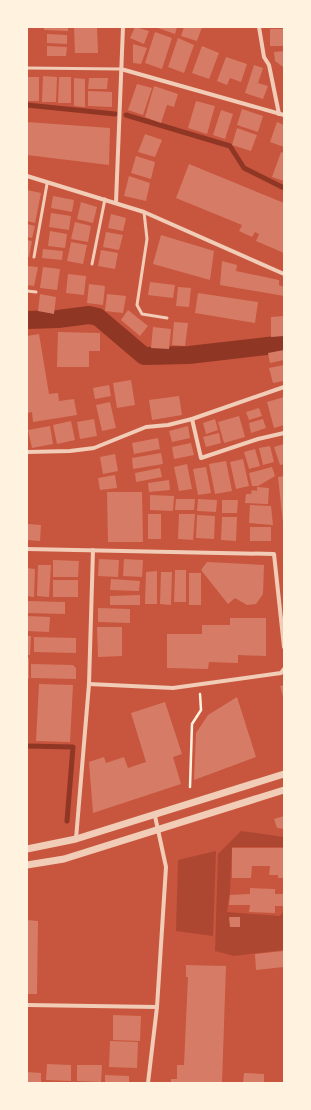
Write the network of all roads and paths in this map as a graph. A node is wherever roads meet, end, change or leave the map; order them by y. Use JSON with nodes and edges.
{"nodes":[{"id":1,"x":123,"y":27,"type":"edge"},
{"id":2,"x":259,"y":27,"type":"edge"},
{"id":3,"x":27,"y":68,"type":"edge"},
{"id":4,"x":121,"y":69,"type":"junction"},
{"id":5,"x":282,"y":114,"type":"edge"},
{"id":6,"x":27,"y":176,"type":"edge"},
{"id":7,"x":47,"y":184,"type":"junction"},
{"id":8,"x":105,"y":199,"type":"junction"},
{"id":9,"x":116,"y":202,"type":"junction"},
{"id":10,"x":144,"y":212,"type":"junction"},
{"id":11,"x":34,"y":257,"type":"dead end"},
{"id":12,"x":92,"y":264,"type":"dead end"},
{"id":13,"x":284,"y":274,"type":"edge"},
{"id":14,"x":27,"y":291,"type":"edge"},
{"id":15,"x":36,"y":292,"type":"dead end"},
{"id":16,"x":166,"y":318,"type":"dead end"},
{"id":17,"x":284,"y":387,"type":"edge"},
{"id":18,"x":192,"y":420,"type":"junction"},
{"id":19,"x":284,"y":433,"type":"edge"},
{"id":20,"x":27,"y":452,"type":"edge"},
{"id":21,"x":27,"y":549,"type":"edge"},
{"id":22,"x":92,"y":550,"type":"junction"},
{"id":23,"x":284,"y":647,"type":"edge"},
{"id":24,"x":284,"y":669,"type":"edge"},
{"id":25,"x":89,"y":684,"type":"junction"},
{"id":26,"x":200,"y":684,"type":"junction"},
{"id":27,"x":284,"y":774,"type":"edge"},
{"id":28,"x":190,"y":787,"type":"dead end"},
{"id":29,"x":284,"y":790,"type":"edge"},
{"id":30,"x":155,"y":816,"type":"junction"},
{"id":31,"x":158,"y":830,"type":"junction"},
{"id":32,"x":76,"y":839,"type":"junction"},
{"id":33,"x":27,"y":849,"type":"edge"},
{"id":34,"x":27,"y":865,"type":"edge"},
{"id":35,"x":27,"y":1005,"type":"edge"},
{"id":36,"x":157,"y":1007,"type":"junction"},
{"id":37,"x":148,"y":1083,"type":"edge"}],
"edges":[{"from":1,"to":4,"type":"street"},
{"from":2,"to":5,"type":"street"},
{"from":3,"to":4,"type":"lane"},
{"from":4,"to":5,"type":"street"},
{"from":4,"to":9,"type":"street"},
{"from":6,"to":7,"type":"street"},
{"from":7,"to":8,"type":"street"},
{"from":7,"to":11,"type":"lane"},
{"from":8,"to":9,"type":"street"},
{"from":8,"to":12,"type":"lane"},
{"from":9,"to":10,"type":"street"},
{"from":10,"to":13,"type":"street"},
{"from":10,"to":16,"type":"lane"},
{"from":14,"to":15,"type":"lane"},
{"from":17,"to":18,"type":"street"},
{"from":18,"to":19,"type":"street"},
{"from":18,"to":20,"type":"street"},
{"from":21,"to":22,"type":"street"},
{"from":22,"to":23,"type":"street"},
{"from":22,"to":25,"type":"street"},
{"from":24,"to":26,"type":"street"},
{"from":25,"to":26,"type":"street"},
{"from":25,"to":32,"type":"street"},
{"from":26,"to":28,"type":"path"},
{"from":27,"to":30,"type":"street"},
{"from":29,"to":31,"type":"street"},
{"from":30,"to":31,"type":"street"},
{"from":30,"to":32,"type":"street"},
{"from":31,"to":34,"type":"street"},
{"from":31,"to":36,"type":"street"},
{"from":32,"to":33,"type":"street"},
{"from":35,"to":36,"type":"street"},
{"from":36,"to":37,"type":"street"}]}
